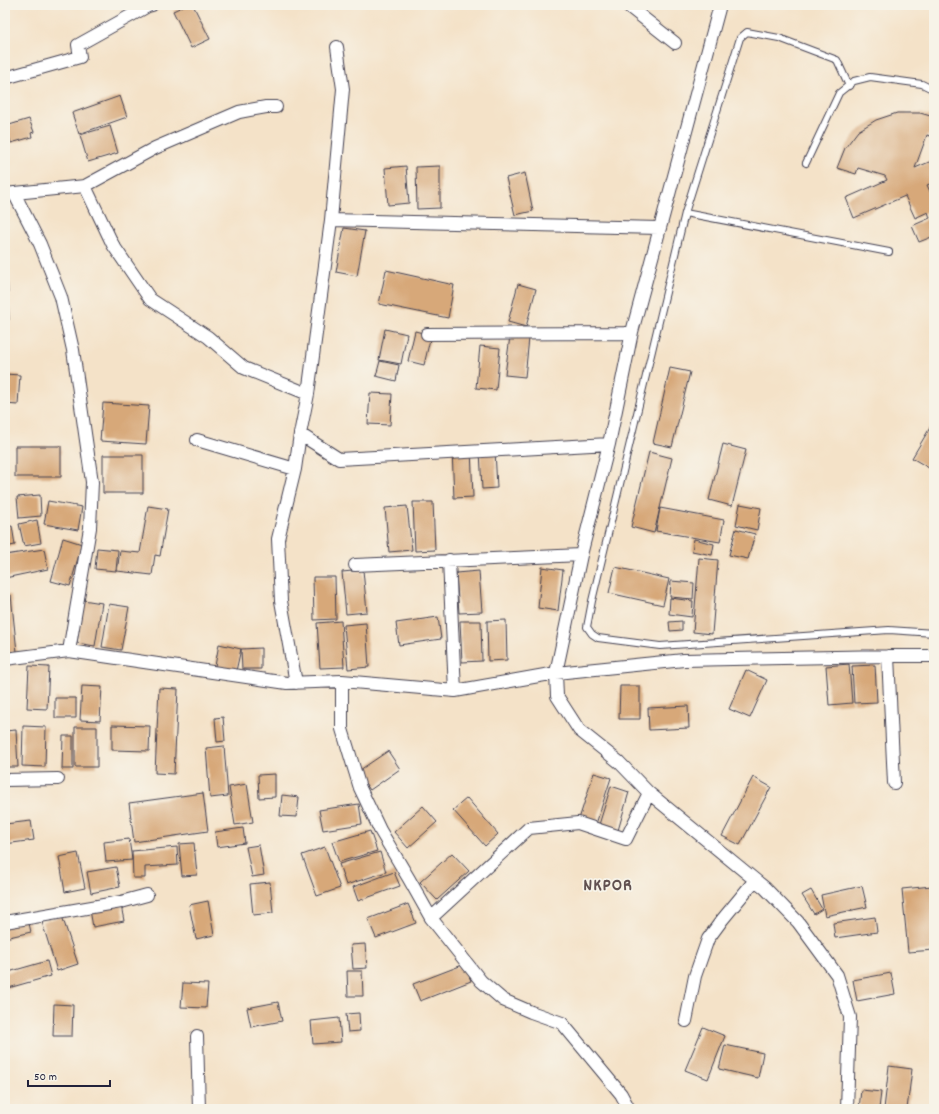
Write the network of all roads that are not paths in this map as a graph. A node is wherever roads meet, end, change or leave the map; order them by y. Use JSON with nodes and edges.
{"nodes":[{"id":1,"x":152,"y":5,"type":"edge"},
{"id":2,"x":627,"y":5,"type":"edge"},
{"id":3,"x":720,"y":5,"type":"edge"},
{"id":4,"x":675,"y":43,"type":"dead end"},
{"id":5,"x":337,"y":47,"type":"dead end"},
{"id":6,"x":5,"y":78,"type":"edge"},
{"id":7,"x":849,"y":86,"type":"junction"},
{"id":8,"x":934,"y":90,"type":"edge"},
{"id":9,"x":276,"y":107,"type":"dead end"},
{"id":10,"x":806,"y":163,"type":"dead end"},
{"id":11,"x":85,"y":186,"type":"junction"},
{"id":12,"x":9,"y":194,"type":"edge"},
{"id":13,"x":685,"y":212,"type":"junction"},
{"id":14,"x":331,"y":220,"type":"junction"},
{"id":15,"x":659,"y":228,"type":"junction"},
{"id":16,"x":889,"y":252,"type":"dead end"},
{"id":17,"x":632,"y":332,"type":"junction"},
{"id":18,"x":427,"y":334,"type":"dead end"},
{"id":19,"x":308,"y":394,"type":"junction"},
{"id":20,"x":300,"y":434,"type":"junction"},
{"id":21,"x":197,"y":440,"type":"dead end"},
{"id":22,"x":609,"y":444,"type":"junction"},
{"id":23,"x":295,"y":468,"type":"junction"},
{"id":24,"x":581,"y":555,"type":"junction"},
{"id":25,"x":449,"y":560,"type":"junction"},
{"id":26,"x":356,"y":565,"type":"dead end"},
{"id":27,"x":934,"y":633,"type":"edge"},
{"id":28,"x":69,"y":652,"type":"junction"},
{"id":29,"x":888,"y":656,"type":"junction"},
{"id":30,"x":934,"y":656,"type":"edge"},
{"id":31,"x":5,"y":659,"type":"edge"},
{"id":32,"x":556,"y":673,"type":"junction"},
{"id":33,"x":342,"y":681,"type":"junction"},
{"id":34,"x":296,"y":683,"type":"junction"},
{"id":35,"x":455,"y":691,"type":"junction"},
{"id":36,"x":58,"y":779,"type":"dead end"},
{"id":37,"x":5,"y":780,"type":"edge"},
{"id":38,"x":894,"y":783,"type":"dead end"},
{"id":39,"x":649,"y":792,"type":"junction"},
{"id":40,"x":756,"y":880,"type":"junction"},
{"id":41,"x":147,"y":895,"type":"dead end"},
{"id":42,"x":431,"y":918,"type":"junction"},
{"id":43,"x":5,"y":922,"type":"edge"},
{"id":44,"x":686,"y":1020,"type":"dead end"},
{"id":45,"x":197,"y":1036,"type":"dead end"},
{"id":46,"x":200,"y":1109,"type":"edge"},
{"id":47,"x":629,"y":1109,"type":"edge"},
{"id":48,"x":847,"y":1109,"type":"edge"}],
"edges":[{"from":1,"to":6,"type":"street"},
{"from":2,"to":4,"type":"street"},
{"from":3,"to":15,"type":"street"},
{"from":5,"to":14,"type":"street"},
{"from":7,"to":8,"type":"lane"},
{"from":7,"to":10,"type":"lane"},
{"from":7,"to":13,"type":"lane"},
{"from":9,"to":11,"type":"street"},
{"from":11,"to":12,"type":"street"},
{"from":11,"to":19,"type":"street"},
{"from":12,"to":28,"type":"street"},
{"from":13,"to":16,"type":"lane"},
{"from":13,"to":27,"type":"lane"},
{"from":14,"to":15,"type":"street"},
{"from":14,"to":19,"type":"street"},
{"from":15,"to":17,"type":"street"},
{"from":17,"to":18,"type":"street"},
{"from":17,"to":22,"type":"street"},
{"from":19,"to":20,"type":"street"},
{"from":20,"to":22,"type":"street"},
{"from":20,"to":23,"type":"street"},
{"from":21,"to":23,"type":"street"},
{"from":22,"to":24,"type":"street"},
{"from":23,"to":34,"type":"street"},
{"from":24,"to":25,"type":"street"},
{"from":24,"to":32,"type":"street"},
{"from":25,"to":26,"type":"street"},
{"from":25,"to":35,"type":"street"},
{"from":28,"to":31,"type":"street"},
{"from":28,"to":34,"type":"street"},
{"from":29,"to":30,"type":"street"},
{"from":29,"to":32,"type":"street"},
{"from":29,"to":38,"type":"street"},
{"from":32,"to":35,"type":"street"},
{"from":32,"to":39,"type":"street"},
{"from":33,"to":34,"type":"street"},
{"from":33,"to":35,"type":"street"},
{"from":33,"to":42,"type":"street"},
{"from":36,"to":37,"type":"street"},
{"from":39,"to":40,"type":"street"},
{"from":39,"to":42,"type":"street"},
{"from":40,"to":44,"type":"street"},
{"from":40,"to":48,"type":"street"},
{"from":41,"to":43,"type":"street"},
{"from":42,"to":47,"type":"street"},
{"from":45,"to":46,"type":"street"}]}
